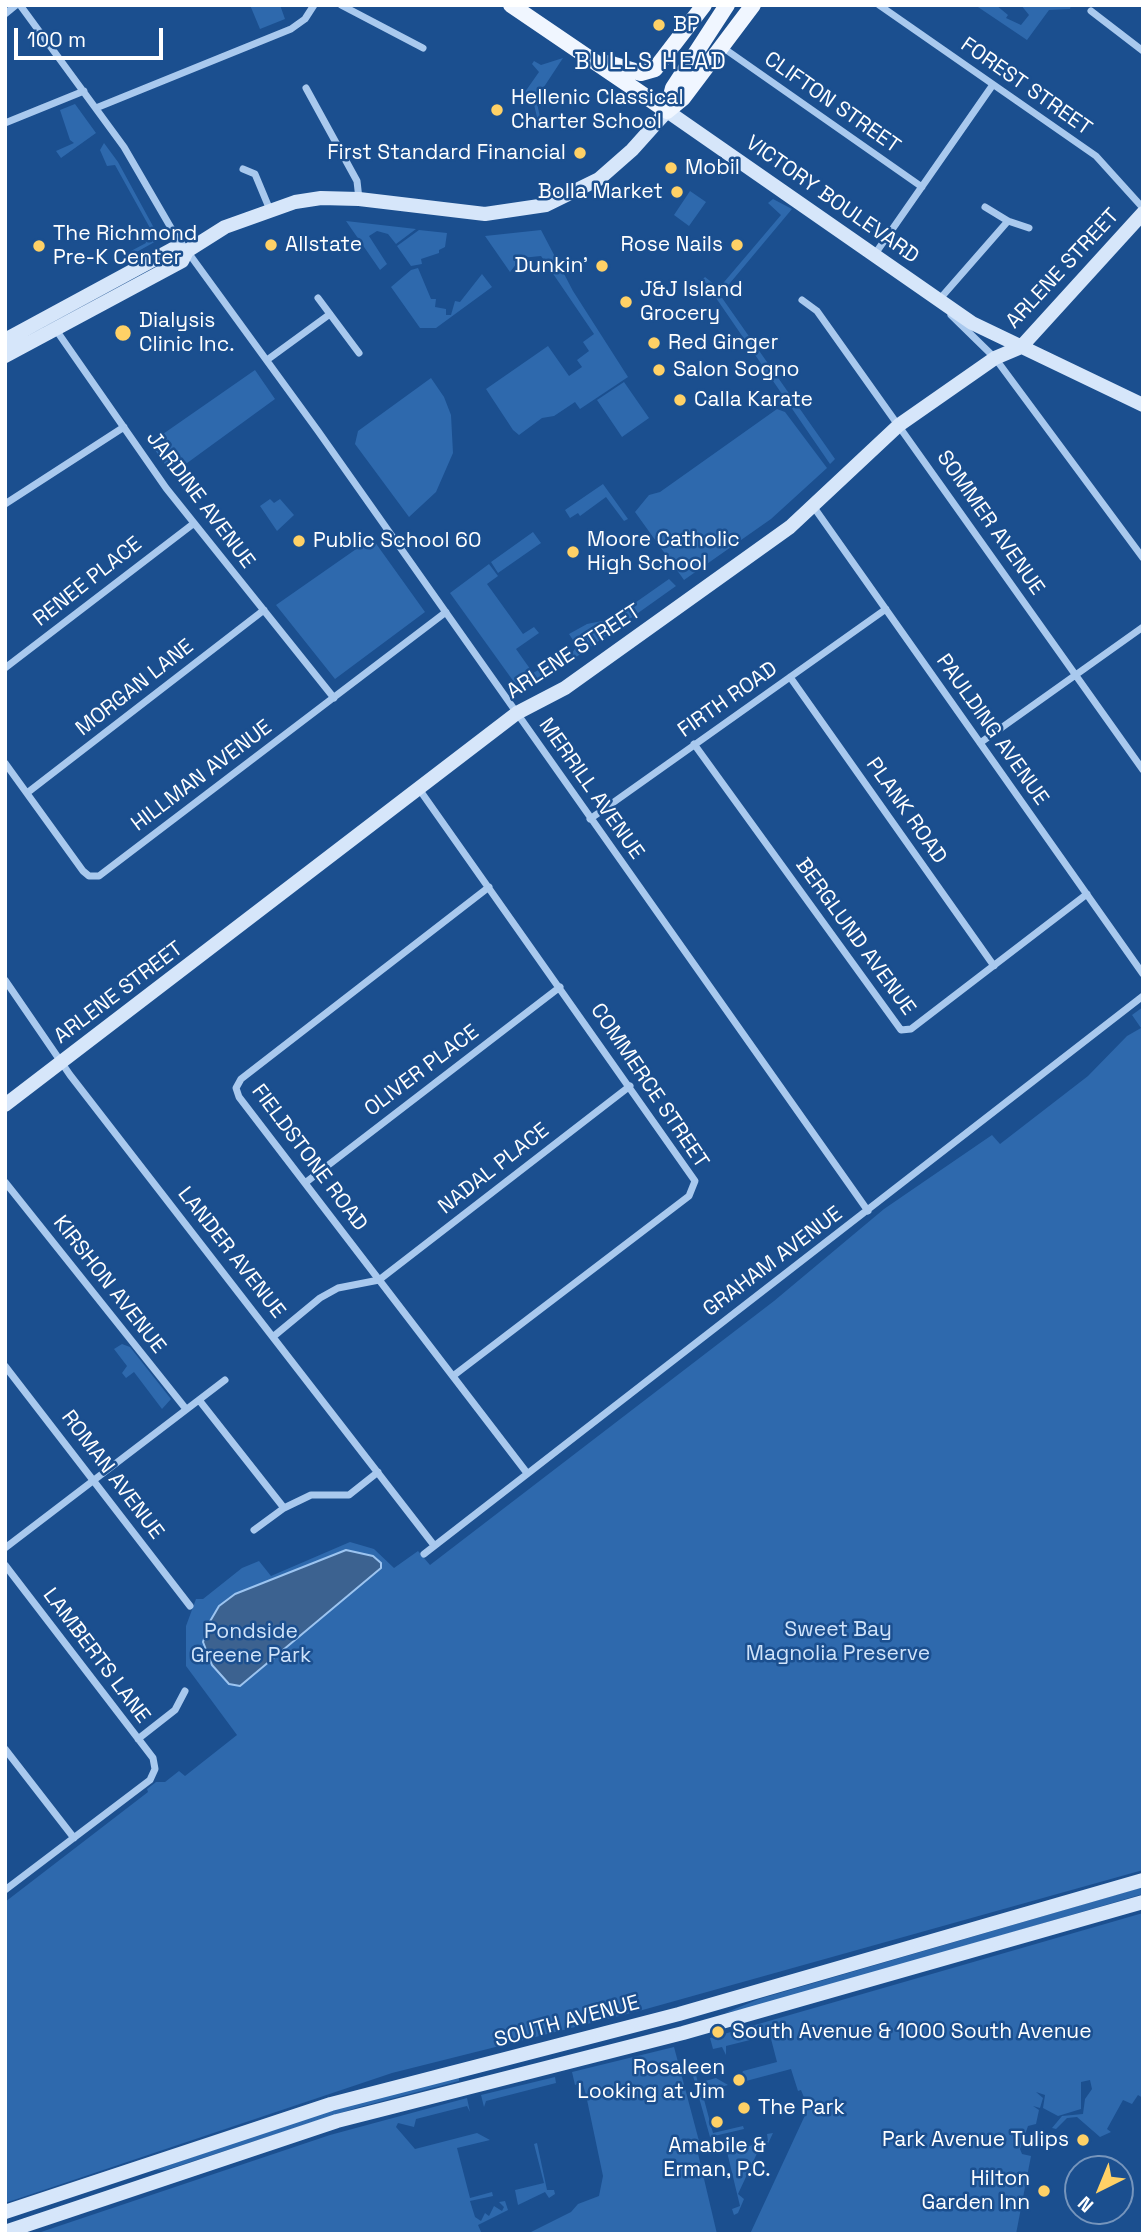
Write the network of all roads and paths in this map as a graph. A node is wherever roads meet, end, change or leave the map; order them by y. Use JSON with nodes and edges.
{"nodes":[{"id":1,"x":18,"y":5,"type":"edge"},
{"id":2,"x":314,"y":5,"type":"edge"},
{"id":3,"x":341,"y":5,"type":"edge"},
{"id":4,"x":511,"y":5,"type":"edge"},
{"id":5,"x":704,"y":5,"type":"edge"},
{"id":6,"x":727,"y":5,"type":"edge"},
{"id":7,"x":753,"y":5,"type":"edge"},
{"id":8,"x":879,"y":5,"type":"edge"},
{"id":9,"x":1091,"y":11,"type":"dead end"},
{"id":10,"x":5,"y":14,"type":"edge"},
{"id":11,"x":722,"y":47,"type":"junction"},
{"id":12,"x":423,"y":48,"type":"dead end"},
{"id":13,"x":576,"y":49,"type":"junction"},
{"id":14,"x":1143,"y":51,"type":"edge"},
{"id":15,"x":992,"y":86,"type":"junction"},
{"id":16,"x":306,"y":88,"type":"dead end"},
{"id":17,"x":84,"y":91,"type":"junction"},
{"id":18,"x":96,"y":108,"type":"junction"},
{"id":19,"x":667,"y":111,"type":"junction"},
{"id":20,"x":5,"y":123,"type":"edge"},
{"id":21,"x":243,"y":169,"type":"dead end"},
{"id":22,"x":922,"y":187,"type":"junction"},
{"id":23,"x":359,"y":199,"type":"junction"},
{"id":24,"x":985,"y":206,"type":"dead end"},
{"id":25,"x":1143,"y":208,"type":"edge"},
{"id":26,"x":270,"y":210,"type":"junction"},
{"id":27,"x":1143,"y":213,"type":"edge"},
{"id":28,"x":1008,"y":221,"type":"junction"},
{"id":29,"x":1029,"y":228,"type":"dead end"},
{"id":30,"x":187,"y":251,"type":"junction"},
{"id":31,"x":875,"y":254,"type":"junction"},
{"id":32,"x":318,"y":298,"type":"dead end"},
{"id":33,"x":802,"y":300,"type":"dead end"},
{"id":34,"x":937,"y":301,"type":"junction"},
{"id":35,"x":330,"y":314,"type":"junction"},
{"id":36,"x":47,"y":317,"type":"junction"},
{"id":37,"x":56,"y":330,"type":"junction"},
{"id":38,"x":5,"y":340,"type":"edge"},
{"id":39,"x":1021,"y":347,"type":"junction"},
{"id":40,"x":359,"y":354,"type":"dead end"},
{"id":41,"x":5,"y":356,"type":"edge"},
{"id":42,"x":995,"y":358,"type":"junction"},
{"id":43,"x":267,"y":360,"type":"junction"},
{"id":44,"x":1143,"y":405,"type":"edge"},
{"id":45,"x":899,"y":425,"type":"junction"},
{"id":46,"x":124,"y":428,"type":"junction"},
{"id":47,"x":5,"y":504,"type":"edge"},
{"id":48,"x":813,"y":506,"type":"junction"},
{"id":49,"x":193,"y":524,"type":"junction"},
{"id":50,"x":1143,"y":558,"type":"edge"},
{"id":51,"x":264,"y":610,"type":"junction"},
{"id":52,"x":886,"y":610,"type":"junction"},
{"id":53,"x":446,"y":612,"type":"junction"},
{"id":54,"x":1143,"y":627,"type":"edge"},
{"id":55,"x":5,"y":668,"type":"edge"},
{"id":56,"x":1074,"y":674,"type":"junction"},
{"id":57,"x":790,"y":677,"type":"junction"},
{"id":58,"x":334,"y":698,"type":"junction"},
{"id":59,"x":517,"y":713,"type":"junction"},
{"id":60,"x":980,"y":743,"type":"junction"},
{"id":61,"x":694,"y":744,"type":"junction"},
{"id":62,"x":5,"y":763,"type":"edge"},
{"id":63,"x":1143,"y":770,"type":"edge"},
{"id":64,"x":419,"y":789,"type":"junction"},
{"id":65,"x":27,"y":793,"type":"junction"},
{"id":66,"x":590,"y":819,"type":"junction"},
{"id":67,"x":489,"y":887,"type":"junction"},
{"id":68,"x":1087,"y":894,"type":"junction"},
{"id":69,"x":994,"y":966,"type":"junction"},
{"id":70,"x":1143,"y":974,"type":"edge"},
{"id":71,"x":5,"y":980,"type":"edge"},
{"id":72,"x":560,"y":987,"type":"junction"},
{"id":73,"x":1143,"y":996,"type":"edge"},
{"id":74,"x":61,"y":1063,"type":"junction"},
{"id":75,"x":630,"y":1086,"type":"junction"},
{"id":76,"x":5,"y":1105,"type":"edge"},
{"id":77,"x":5,"y":1182,"type":"edge"},
{"id":78,"x":305,"y":1183,"type":"junction"},
{"id":79,"x":869,"y":1211,"type":"junction"},
{"id":80,"x":379,"y":1280,"type":"junction"},
{"id":81,"x":274,"y":1336,"type":"junction"},
{"id":82,"x":5,"y":1366,"type":"edge"},
{"id":83,"x":453,"y":1376,"type":"junction"},
{"id":84,"x":225,"y":1380,"type":"dead end"},
{"id":85,"x":199,"y":1401,"type":"junction"},
{"id":86,"x":186,"y":1409,"type":"junction"},
{"id":87,"x":378,"y":1472,"type":"junction"},
{"id":88,"x":527,"y":1473,"type":"junction"},
{"id":89,"x":93,"y":1480,"type":"junction"},
{"id":90,"x":284,"y":1508,"type":"junction"},
{"id":91,"x":254,"y":1530,"type":"dead end"},
{"id":92,"x":433,"y":1544,"type":"junction"},
{"id":93,"x":5,"y":1548,"type":"edge"},
{"id":94,"x":424,"y":1555,"type":"dead end"},
{"id":95,"x":5,"y":1565,"type":"edge"},
{"id":96,"x":190,"y":1606,"type":"dead end"},
{"id":97,"x":186,"y":1691,"type":"dead end"},
{"id":98,"x":138,"y":1739,"type":"junction"},
{"id":99,"x":5,"y":1749,"type":"edge"},
{"id":100,"x":74,"y":1838,"type":"junction"},
{"id":101,"x":1143,"y":1880,"type":"edge"},
{"id":102,"x":5,"y":1890,"type":"edge"},
{"id":103,"x":1143,"y":1902,"type":"edge"},
{"id":104,"x":5,"y":2212,"type":"edge"},
{"id":105,"x":5,"y":2232,"type":"edge"}],
"edges":[{"from":1,"to":10,"type":"street"},
{"from":1,"to":17,"type":"street","name":"MERRILL AVENUE"},
{"from":2,"to":18,"type":"street"},
{"from":3,"to":12,"type":"street"},
{"from":4,"to":13,"type":"main road","name":"VICTORY BOULEVARD"},
{"from":5,"to":13,"type":"main road"},
{"from":6,"to":19,"type":"main road"},
{"from":7,"to":11,"type":"main road"},
{"from":8,"to":15,"type":"street","name":"FOREST STREET"},
{"from":9,"to":14,"type":"street"},
{"from":11,"to":19,"type":"main road"},
{"from":11,"to":22,"type":"street","name":"CLIFTON STREET"},
{"from":13,"to":19,"type":"main road","name":"VICTORY BOULEVARD"},
{"from":15,"to":22,"type":"street"},
{"from":15,"to":25,"type":"street","name":"FOREST STREET"},
{"from":16,"to":23,"type":"street"},
{"from":17,"to":18,"type":"street","name":"MERRILL AVENUE"},
{"from":17,"to":20,"type":"street"},
{"from":18,"to":30,"type":"street","name":"MERRILL AVENUE"},
{"from":19,"to":23,"type":"street"},
{"from":19,"to":31,"type":"street","name":"VICTORY BOULEVARD"},
{"from":21,"to":26,"type":"street"},
{"from":22,"to":31,"type":"street"},
{"from":23,"to":26,"type":"street"},
{"from":24,"to":28,"type":"street"},
{"from":26,"to":30,"type":"street"},
{"from":27,"to":39,"type":"street","name":"ARLENE STREET"},
{"from":28,"to":29,"type":"street"},
{"from":28,"to":34,"type":"street"},
{"from":30,"to":36,"type":"street"},
{"from":30,"to":37,"type":"street"},
{"from":30,"to":43,"type":"street","name":"MERRILL AVENUE"},
{"from":31,"to":34,"type":"street","name":"VICTORY BOULEVARD"},
{"from":32,"to":35,"type":"street"},
{"from":33,"to":45,"type":"street","name":"SOMMER AVENUE"},
{"from":34,"to":39,"type":"street","name":"VICTORY BOULEVARD"},
{"from":34,"to":42,"type":"street"},
{"from":35,"to":40,"type":"street"},
{"from":35,"to":43,"type":"street"},
{"from":36,"to":37,"type":"street","name":"JARDINE AVENUE"},
{"from":36,"to":38,"type":"street"},
{"from":37,"to":41,"type":"street"},
{"from":37,"to":46,"type":"street","name":"JARDINE AVENUE"},
{"from":39,"to":42,"type":"street","name":"ARLENE STREET"},
{"from":39,"to":44,"type":"street","name":"VICTORY BOULEVARD"},
{"from":42,"to":45,"type":"street","name":"ARLENE STREET"},
{"from":42,"to":50,"type":"street"},
{"from":43,"to":53,"type":"street","name":"MERRILL AVENUE"},
{"from":45,"to":48,"type":"street","name":"ARLENE STREET"},
{"from":45,"to":56,"type":"street","name":"SOMMER AVENUE"},
{"from":46,"to":47,"type":"street"},
{"from":46,"to":49,"type":"street","name":"JARDINE AVENUE"},
{"from":48,"to":52,"type":"street","name":"PAULDING AVENUE"},
{"from":48,"to":59,"type":"street","name":"ARLENE STREET"},
{"from":49,"to":51,"type":"street","name":"JARDINE AVENUE"},
{"from":49,"to":55,"type":"street","name":"RENEE PLACE"},
{"from":51,"to":58,"type":"street","name":"JARDINE AVENUE"},
{"from":51,"to":65,"type":"street","name":"MORGAN LANE"},
{"from":52,"to":57,"type":"street","name":"FIRTH ROAD"},
{"from":52,"to":60,"type":"street","name":"PAULDING AVENUE"},
{"from":53,"to":58,"type":"street","name":"HILLMAN AVENUE"},
{"from":53,"to":59,"type":"street","name":"MERRILL AVENUE"},
{"from":54,"to":56,"type":"street"},
{"from":56,"to":60,"type":"street"},
{"from":56,"to":63,"type":"street","name":"SOMMER AVENUE"},
{"from":57,"to":61,"type":"street","name":"FIRTH ROAD"},
{"from":57,"to":69,"type":"street","name":"PLANK ROAD"},
{"from":58,"to":65,"type":"street","name":"HILLMAN AVENUE"},
{"from":59,"to":64,"type":"street","name":"ARLENE STREET"},
{"from":59,"to":66,"type":"street","name":"MERRILL AVENUE"},
{"from":60,"to":68,"type":"street","name":"PAULDING AVENUE"},
{"from":61,"to":66,"type":"street","name":"FIRTH ROAD"},
{"from":61,"to":69,"type":"street","name":"BERGLUND AVENUE"},
{"from":62,"to":65,"type":"street","name":"HILLMAN AVENUE"},
{"from":64,"to":67,"type":"street","name":"COMMERCE STREET"},
{"from":64,"to":74,"type":"street","name":"ARLENE STREET"},
{"from":66,"to":79,"type":"street","name":"MERRILL AVENUE"},
{"from":67,"to":72,"type":"street","name":"COMMERCE STREET"},
{"from":67,"to":78,"type":"street","name":"FIELDSTONE ROAD"},
{"from":68,"to":69,"type":"street","name":"BERGLUND AVENUE"},
{"from":68,"to":70,"type":"street","name":"PAULDING AVENUE"},
{"from":71,"to":74,"type":"street","name":"LANDER AVENUE"},
{"from":72,"to":75,"type":"street","name":"COMMERCE STREET"},
{"from":72,"to":78,"type":"street","name":"OLIVER PLACE"},
{"from":73,"to":79,"type":"street","name":"GRAHAM AVENUE"},
{"from":74,"to":76,"type":"street","name":"ARLENE STREET"},
{"from":74,"to":81,"type":"street","name":"LANDER AVENUE"},
{"from":75,"to":80,"type":"street","name":"NADAL PLACE"},
{"from":75,"to":83,"type":"street","name":"COMMERCE STREET"},
{"from":77,"to":86,"type":"street","name":"KIRSHON AVENUE"},
{"from":78,"to":80,"type":"street","name":"FIELDSTONE ROAD"},
{"from":79,"to":88,"type":"street","name":"GRAHAM AVENUE"},
{"from":80,"to":81,"type":"street"},
{"from":80,"to":83,"type":"street","name":"FIELDSTONE ROAD"},
{"from":81,"to":87,"type":"street","name":"LANDER AVENUE"},
{"from":82,"to":89,"type":"street","name":"ROMAN AVENUE"},
{"from":83,"to":88,"type":"street","name":"FIELDSTONE ROAD"},
{"from":84,"to":85,"type":"street"},
{"from":85,"to":86,"type":"street"},
{"from":85,"to":90,"type":"street"},
{"from":86,"to":89,"type":"street"},
{"from":87,"to":90,"type":"street"},
{"from":87,"to":92,"type":"street","name":"LANDER AVENUE"},
{"from":88,"to":92,"type":"street","name":"GRAHAM AVENUE"},
{"from":89,"to":93,"type":"street"},
{"from":89,"to":96,"type":"street","name":"ROMAN AVENUE"},
{"from":90,"to":91,"type":"street"},
{"from":92,"to":94,"type":"street","name":"GRAHAM AVENUE"},
{"from":95,"to":98,"type":"street","name":"LAMBERTS LANE"},
{"from":97,"to":98,"type":"street"},
{"from":98,"to":100,"type":"street","name":"LAMBERTS LANE"},
{"from":99,"to":100,"type":"street"},
{"from":100,"to":102,"type":"street"},
{"from":101,"to":104,"type":"street","name":"SOUTH AVENUE"},
{"from":103,"to":105,"type":"street","name":"SOUTH AVENUE"}]}
